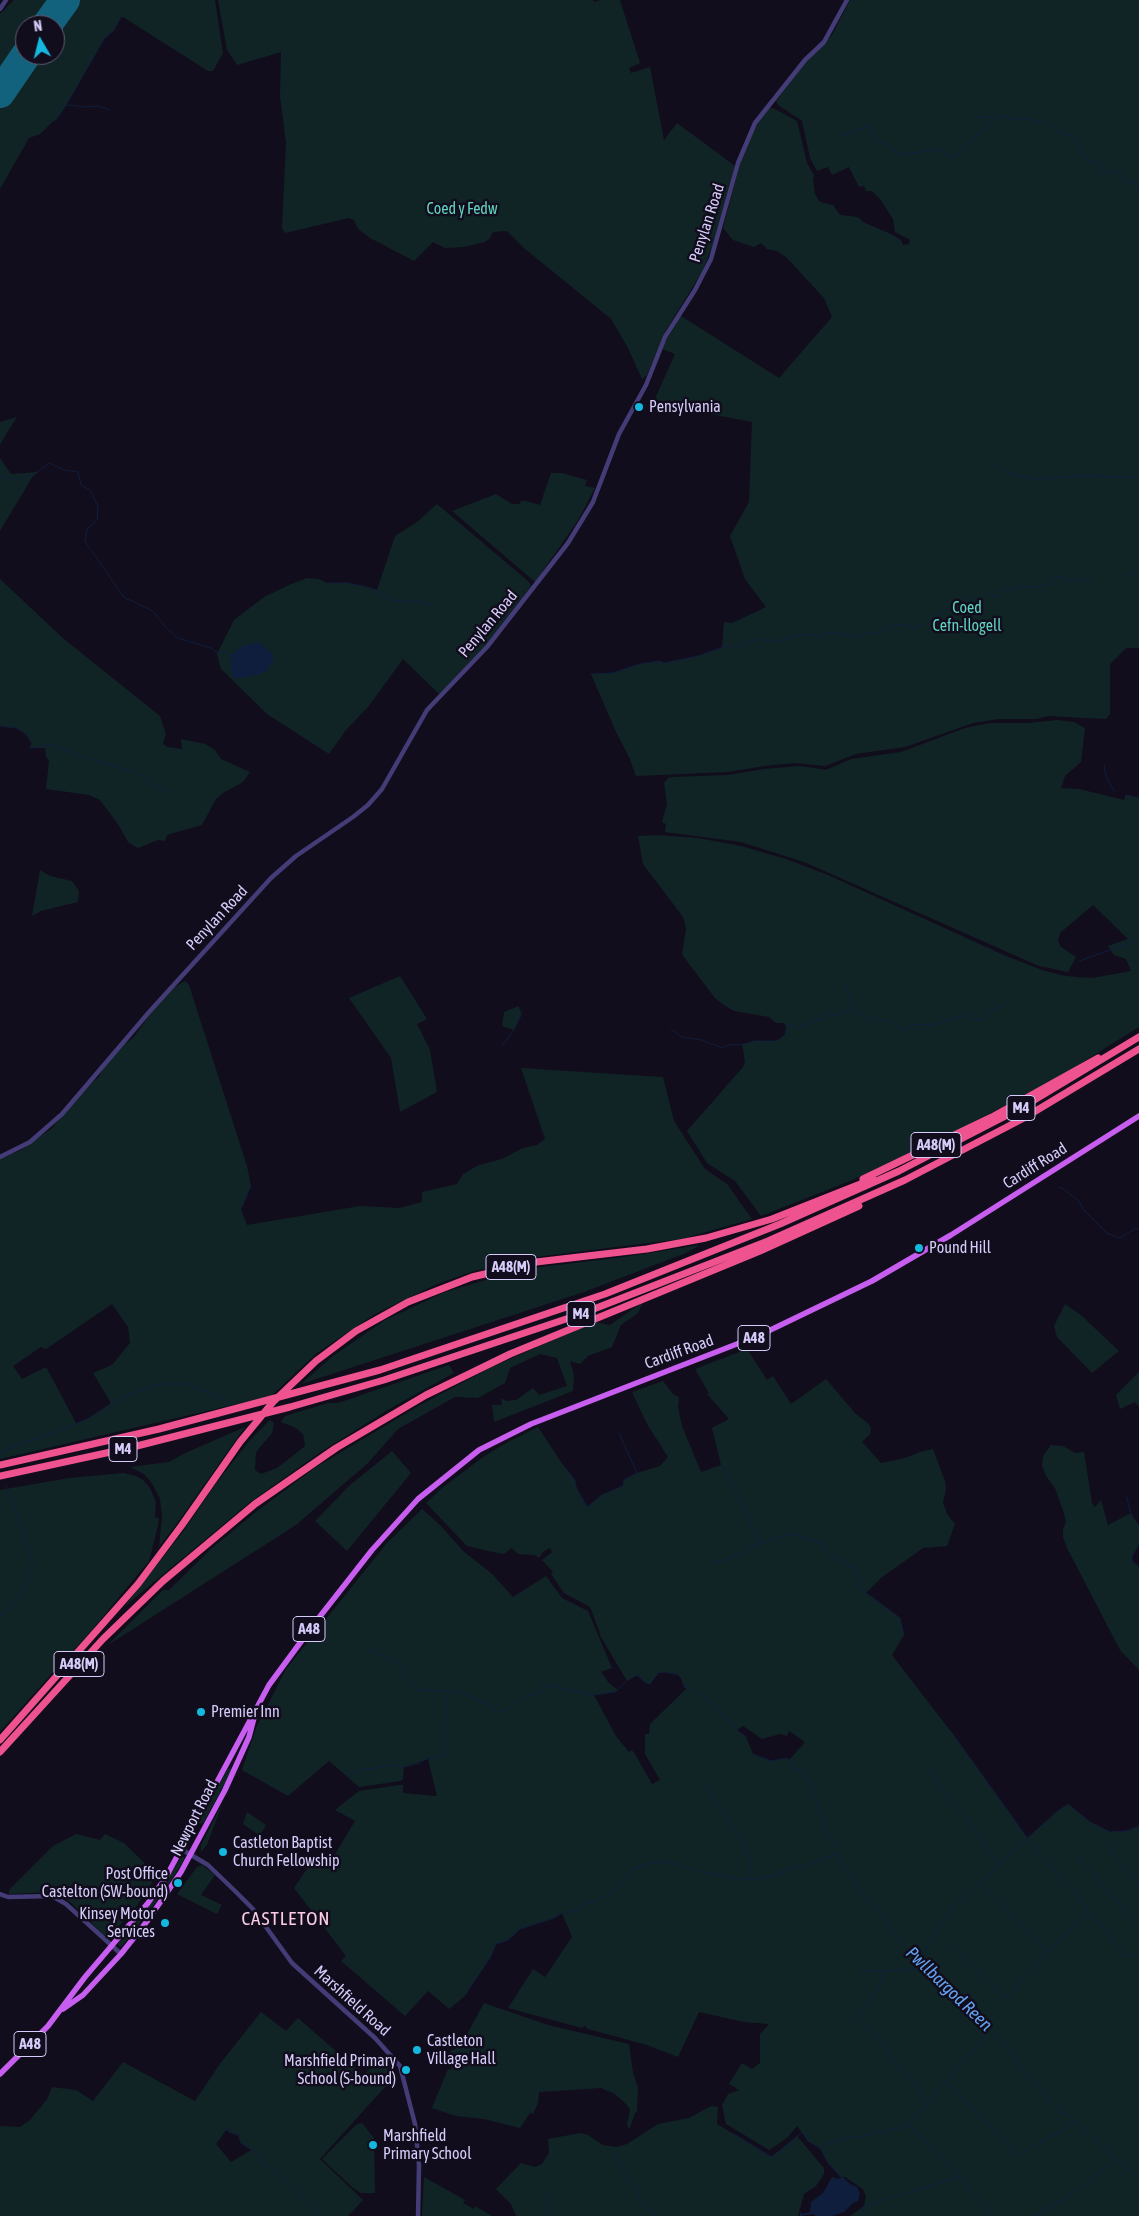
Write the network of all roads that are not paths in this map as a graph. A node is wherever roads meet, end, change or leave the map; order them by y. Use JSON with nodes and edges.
{"nodes":[{"id":1,"x":6,"y":0,"type":"edge"},
{"id":2,"x":847,"y":0,"type":"edge"},
{"id":3,"x":0,"y":9,"type":"edge"},
{"id":4,"x":1139,"y":1037,"type":"edge"},
{"id":5,"x":1130,"y":1043,"type":"junction"},
{"id":6,"x":1139,"y":1049,"type":"edge"},
{"id":7,"x":1139,"y":1116,"type":"edge"},
{"id":8,"x":0,"y":1157,"type":"edge"},
{"id":9,"x":899,"y":1171,"type":"junction"},
{"id":10,"x":905,"y":1180,"type":"junction"},
{"id":11,"x":735,"y":1230,"type":"junction"},
{"id":12,"x":663,"y":1283,"type":"junction"},
{"id":13,"x":510,"y":1354,"type":"junction"},
{"id":14,"x":0,"y":1465,"type":"edge"},
{"id":15,"x":0,"y":1476,"type":"edge"},
{"id":16,"x":372,"y":1550,"type":"joint"},
{"id":17,"x":255,"y":1713,"type":"junction"},
{"id":18,"x":0,"y":1740,"type":"edge"},
{"id":19,"x":0,"y":1752,"type":"edge"},
{"id":20,"x":181,"y":1850,"type":"junction"},
{"id":21,"x":191,"y":1854,"type":"junction"},
{"id":22,"x":0,"y":1894,"type":"edge"},
{"id":23,"x":111,"y":1945,"type":"junction"},
{"id":24,"x":121,"y":1954,"type":"junction"},
{"id":25,"x":59,"y":2012,"type":"junction"},
{"id":26,"x":0,"y":2074,"type":"edge"},
{"id":27,"x":418,"y":2216,"type":"edge"}],
"edges":[{"from":1,"to":3,"type":"street"},
{"from":2,"to":8,"type":"street","name":"Penylan Road"},
{"from":4,"to":5,"type":"highway","number":"M4"},
{"from":5,"to":9,"type":"highway","number":"M4"},
{"from":5,"to":11,"type":"highway","number":"A48(M)"},
{"from":6,"to":10,"type":"highway","number":"M4"},
{"from":7,"to":16,"type":"main road","name":"Cardiff Road","number":"A48"},
{"from":9,"to":11,"type":"highway","number":"A48(M)"},
{"from":9,"to":14,"type":"highway","number":"M4"},
{"from":10,"to":12,"type":"highway","number":"M4"},
{"from":10,"to":13,"type":"highway","number":"A48(M)"},
{"from":11,"to":18,"type":"highway","number":"A48(M)"},
{"from":12,"to":13,"type":"highway","number":"A48(M)"},
{"from":12,"to":15,"type":"highway","number":"M4"},
{"from":13,"to":19,"type":"highway","number":"A48(M)"},
{"from":16,"to":17,"type":"main road","name":"Newport Road","number":"A48"},
{"from":17,"to":20,"type":"main road","name":"Newport Road","number":"A48"},
{"from":17,"to":21,"type":"main road","name":"Newport Road","number":"A48"},
{"from":20,"to":21,"type":"street","name":"Marshfield Road"},
{"from":20,"to":23,"type":"main road","name":"Newport Road","number":"A48"},
{"from":21,"to":24,"type":"main road","name":"Newport Road","number":"A48"},
{"from":21,"to":27,"type":"street","name":"Marshfield Road"},
{"from":22,"to":23,"type":"street"},
{"from":23,"to":24,"type":"street"},
{"from":23,"to":25,"type":"main road","name":"Newport Road","number":"A48"},
{"from":24,"to":25,"type":"main road","name":"Newport Road","number":"A48"},
{"from":25,"to":26,"type":"main road","name":"Newport Road","number":"A48"}]}
